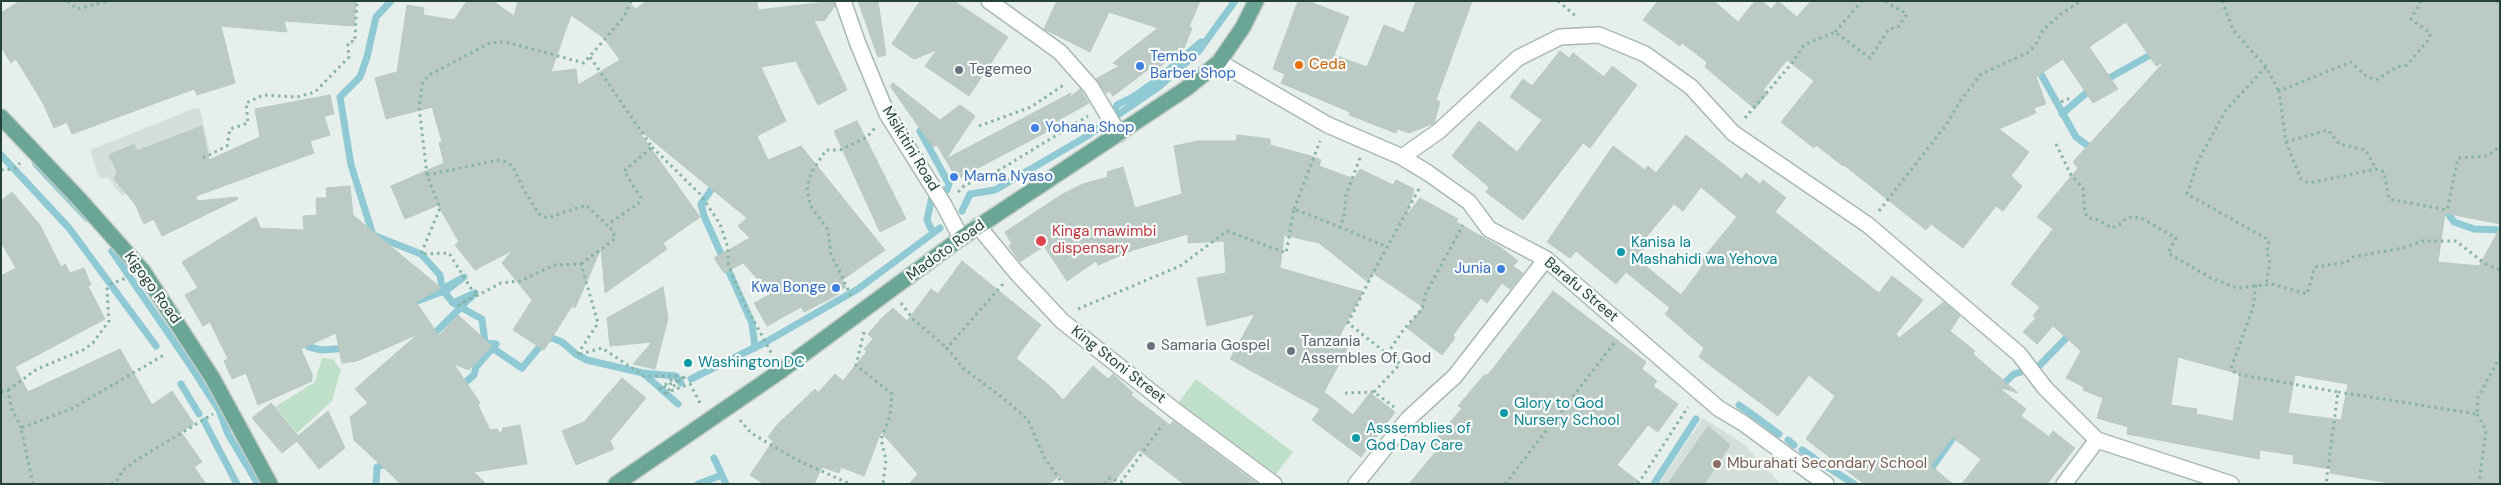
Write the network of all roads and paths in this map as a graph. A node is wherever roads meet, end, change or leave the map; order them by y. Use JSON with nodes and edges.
{"nodes":[{"id":1,"x":68,"y":1,"type":"edge"},
{"id":2,"x":106,"y":1,"type":"edge"},
{"id":3,"x":357,"y":1,"type":"edge"},
{"id":4,"x":631,"y":1,"type":"edge"},
{"id":5,"x":843,"y":1,"type":"edge"},
{"id":6,"x":989,"y":1,"type":"edge"},
{"id":7,"x":1256,"y":1,"type":"edge"},
{"id":8,"x":1862,"y":1,"type":"edge"},
{"id":9,"x":1884,"y":1,"type":"edge"},
{"id":10,"x":2082,"y":1,"type":"edge"},
{"id":11,"x":2222,"y":1,"type":"edge"},
{"id":12,"x":2421,"y":1,"type":"edge"},
{"id":13,"x":1835,"y":32,"type":"junction"},
{"id":14,"x":590,"y":57,"type":"junction"},
{"id":15,"x":1218,"y":62,"type":"junction"},
{"id":16,"x":2266,"y":67,"type":"junction"},
{"id":17,"x":1080,"y":73,"type":"junction"},
{"id":18,"x":2278,"y":91,"type":"junction"},
{"id":19,"x":2069,"y":99,"type":"dead end"},
{"id":20,"x":2061,"y":102,"type":"dead end"},
{"id":21,"x":1103,"y":107,"type":"junction"},
{"id":22,"x":887,"y":114,"type":"junction"},
{"id":23,"x":1,"y":117,"type":"edge"},
{"id":24,"x":1328,"y":124,"type":"junction"},
{"id":25,"x":979,"y":126,"type":"dead end"},
{"id":26,"x":1733,"y":133,"type":"junction"},
{"id":27,"x":1119,"y":134,"type":"junction"},
{"id":28,"x":1366,"y":140,"type":"junction"},
{"id":29,"x":2286,"y":142,"type":"junction"},
{"id":30,"x":2056,"y":144,"type":"dead end"},
{"id":31,"x":2500,"y":146,"type":"edge"},
{"id":32,"x":652,"y":147,"type":"junction"},
{"id":33,"x":1402,"y":157,"type":"junction"},
{"id":34,"x":203,"y":158,"type":"dead end"},
{"id":35,"x":2376,"y":169,"type":"junction"},
{"id":36,"x":1428,"y":173,"type":"junction"},
{"id":37,"x":427,"y":175,"type":"junction"},
{"id":38,"x":1469,"y":202,"type":"junction"},
{"id":39,"x":944,"y":205,"type":"junction"},
{"id":40,"x":1294,"y":209,"type":"junction"},
{"id":41,"x":607,"y":224,"type":"junction"},
{"id":42,"x":1868,"y":225,"type":"junction"},
{"id":43,"x":978,"y":226,"type":"junction"},
{"id":44,"x":1340,"y":227,"type":"junction"},
{"id":45,"x":961,"y":238,"type":"junction"},
{"id":46,"x":1387,"y":247,"type":"junction"},
{"id":47,"x":1546,"y":259,"type":"junction"},
{"id":48,"x":582,"y":264,"type":"junction"},
{"id":49,"x":2500,"y":270,"type":"edge"},
{"id":50,"x":142,"y":271,"type":"junction"},
{"id":51,"x":1016,"y":272,"type":"junction"},
{"id":52,"x":2266,"y":284,"type":"junction"},
{"id":53,"x":2256,"y":285,"type":"junction"},
{"id":54,"x":893,"y":290,"type":"junction"},
{"id":55,"x":865,"y":308,"type":"junction"},
{"id":56,"x":1062,"y":321,"type":"junction"},
{"id":57,"x":1626,"y":327,"type":"junction"},
{"id":58,"x":947,"y":348,"type":"junction"},
{"id":59,"x":1387,"y":354,"type":"junction"},
{"id":60,"x":164,"y":355,"type":"dead end"},
{"id":61,"x":2500,"y":357,"type":"edge"},
{"id":62,"x":782,"y":370,"type":"junction"},
{"id":63,"x":8,"y":390,"type":"junction"},
{"id":64,"x":1,"y":392,"type":"edge"},
{"id":65,"x":1374,"y":392,"type":"junction"},
{"id":66,"x":1698,"y":392,"type":"junction"},
{"id":67,"x":2338,"y":392,"type":"junction"},
{"id":68,"x":1345,"y":393,"type":"dead end"},
{"id":69,"x":729,"y":406,"type":"junction"},
{"id":70,"x":230,"y":409,"type":"junction"},
{"id":71,"x":1173,"y":409,"type":"junction"},
{"id":72,"x":2477,"y":414,"type":"junction"},
{"id":73,"x":709,"y":419,"type":"junction"},
{"id":74,"x":1408,"y":419,"type":"junction"},
{"id":75,"x":21,"y":428,"type":"junction"},
{"id":76,"x":2097,"y":440,"type":"junction"},
{"id":77,"x":33,"y":484,"type":"edge"},
{"id":78,"x":111,"y":484,"type":"edge"},
{"id":79,"x":270,"y":484,"type":"edge"},
{"id":80,"x":616,"y":484,"type":"edge"},
{"id":81,"x":850,"y":484,"type":"edge"},
{"id":82,"x":883,"y":484,"type":"edge"},
{"id":83,"x":1063,"y":484,"type":"edge"},
{"id":84,"x":1104,"y":484,"type":"edge"},
{"id":85,"x":1274,"y":484,"type":"edge"},
{"id":86,"x":1356,"y":484,"type":"edge"},
{"id":87,"x":1505,"y":484,"type":"edge"},
{"id":88,"x":1638,"y":484,"type":"edge"},
{"id":89,"x":1825,"y":484,"type":"edge"},
{"id":90,"x":2064,"y":484,"type":"edge"},
{"id":91,"x":2231,"y":484,"type":"edge"},
{"id":92,"x":2326,"y":484,"type":"edge"},
{"id":93,"x":2479,"y":484,"type":"edge"}],
"edges":[{"from":1,"to":2,"type":"path"},
{"from":3,"to":34,"type":"path"},
{"from":4,"to":14,"type":"path"},
{"from":5,"to":22,"type":"street","name":"Msikitini Road"},
{"from":6,"to":17,"type":"street"},
{"from":7,"to":15,"type":"main road","name":"Madoto Road"},
{"from":8,"to":13,"type":"path"},
{"from":9,"to":13,"type":"path"},
{"from":10,"to":42,"type":"path"},
{"from":11,"to":16,"type":"path"},
{"from":12,"to":18,"type":"path"},
{"from":13,"to":26,"type":"path"},
{"from":14,"to":32,"type":"path"},
{"from":14,"to":37,"type":"path"},
{"from":15,"to":24,"type":"street","name":"Barafu Street"},
{"from":15,"to":27,"type":"main road","name":"Madoto Road"},
{"from":16,"to":18,"type":"path"},
{"from":16,"to":52,"type":"path"},
{"from":17,"to":21,"type":"street"},
{"from":17,"to":25,"type":"path"},
{"from":18,"to":29,"type":"path"},
{"from":19,"to":20,"type":"path"},
{"from":21,"to":27,"type":"street"},
{"from":21,"to":39,"type":"path"},
{"from":22,"to":39,"type":"street","name":"Msikitini Road"},
{"from":22,"to":55,"type":"path"},
{"from":23,"to":50,"type":"main road","name":"Kigogo Road"},
{"from":24,"to":28,"type":"street","name":"Barafu Street"},
{"from":24,"to":40,"type":"path"},
{"from":26,"to":33,"type":"street"},
{"from":26,"to":42,"type":"street"},
{"from":27,"to":43,"type":"main road","name":"Madoto Road"},
{"from":28,"to":33,"type":"street","name":"Barafu Street"},
{"from":28,"to":44,"type":"path"},
{"from":29,"to":35,"type":"path"},
{"from":29,"to":35,"type":"path"},
{"from":30,"to":53,"type":"path"},
{"from":31,"to":35,"type":"path"},
{"from":32,"to":41,"type":"path"},
{"from":32,"to":62,"type":"path"},
{"from":33,"to":36,"type":"street","name":"Barafu Street"},
{"from":36,"to":38,"type":"street","name":"Barafu Street"},
{"from":36,"to":46,"type":"path"},
{"from":37,"to":41,"type":"path"},
{"from":37,"to":48,"type":"path"},
{"from":38,"to":47,"type":"street","name":"Barafu Street"},
{"from":38,"to":59,"type":"path"},
{"from":39,"to":45,"type":"street","name":"Msikitini Road"},
{"from":40,"to":44,"type":"path"},
{"from":40,"to":56,"type":"path"},
{"from":41,"to":48,"type":"path"},
{"from":42,"to":76,"type":"street"},
{"from":43,"to":45,"type":"main road","name":"Madoto Road"},
{"from":43,"to":51,"type":"street","name":"King Stoni Street"},
{"from":44,"to":46,"type":"path"},
{"from":45,"to":54,"type":"main road","name":"Madoto Road"},
{"from":46,"to":59,"type":"path"},
{"from":47,"to":57,"type":"street","name":"Barafu Street"},
{"from":47,"to":74,"type":"street"},
{"from":48,"to":73,"type":"path"},
{"from":49,"to":52,"type":"path"},
{"from":50,"to":63,"type":"path"},
{"from":50,"to":70,"type":"main road","name":"Kigogo Road"},
{"from":51,"to":56,"type":"street","name":"King Stoni Street"},
{"from":51,"to":58,"type":"path"},
{"from":52,"to":53,"type":"path"},
{"from":53,"to":67,"type":"path"},
{"from":54,"to":55,"type":"main road","name":"Madoto Road"},
{"from":54,"to":58,"type":"path"},
{"from":55,"to":62,"type":"main road","name":"Madoto Road"},
{"from":55,"to":82,"type":"path"},
{"from":56,"to":71,"type":"street","name":"King Stoni Street"},
{"from":57,"to":66,"type":"street","name":"Barafu Street"},
{"from":57,"to":87,"type":"path"},
{"from":58,"to":83,"type":"path"},
{"from":59,"to":65,"type":"path"},
{"from":60,"to":75,"type":"path"},
{"from":61,"to":72,"type":"path"},
{"from":62,"to":69,"type":"main road","name":"Madoto Road"},
{"from":63,"to":64,"type":"path"},
{"from":63,"to":75,"type":"path"},
{"from":65,"to":68,"type":"path"},
{"from":65,"to":74,"type":"path"},
{"from":66,"to":88,"type":"path"},
{"from":66,"to":89,"type":"street","name":"Barafu Street"},
{"from":67,"to":72,"type":"path"},
{"from":67,"to":92,"type":"path"},
{"from":69,"to":73,"type":"main road","name":"Madoto Road"},
{"from":69,"to":81,"type":"path"},
{"from":70,"to":78,"type":"path"},
{"from":70,"to":79,"type":"main road","name":"Kigogo Road"},
{"from":71,"to":84,"type":"path"},
{"from":71,"to":85,"type":"street","name":"King Stoni Street"},
{"from":72,"to":93,"type":"path"},
{"from":73,"to":80,"type":"main road","name":"Madoto Road"},
{"from":74,"to":86,"type":"street"},
{"from":75,"to":77,"type":"path"},
{"from":76,"to":90,"type":"street"},
{"from":76,"to":91,"type":"street"}]}
